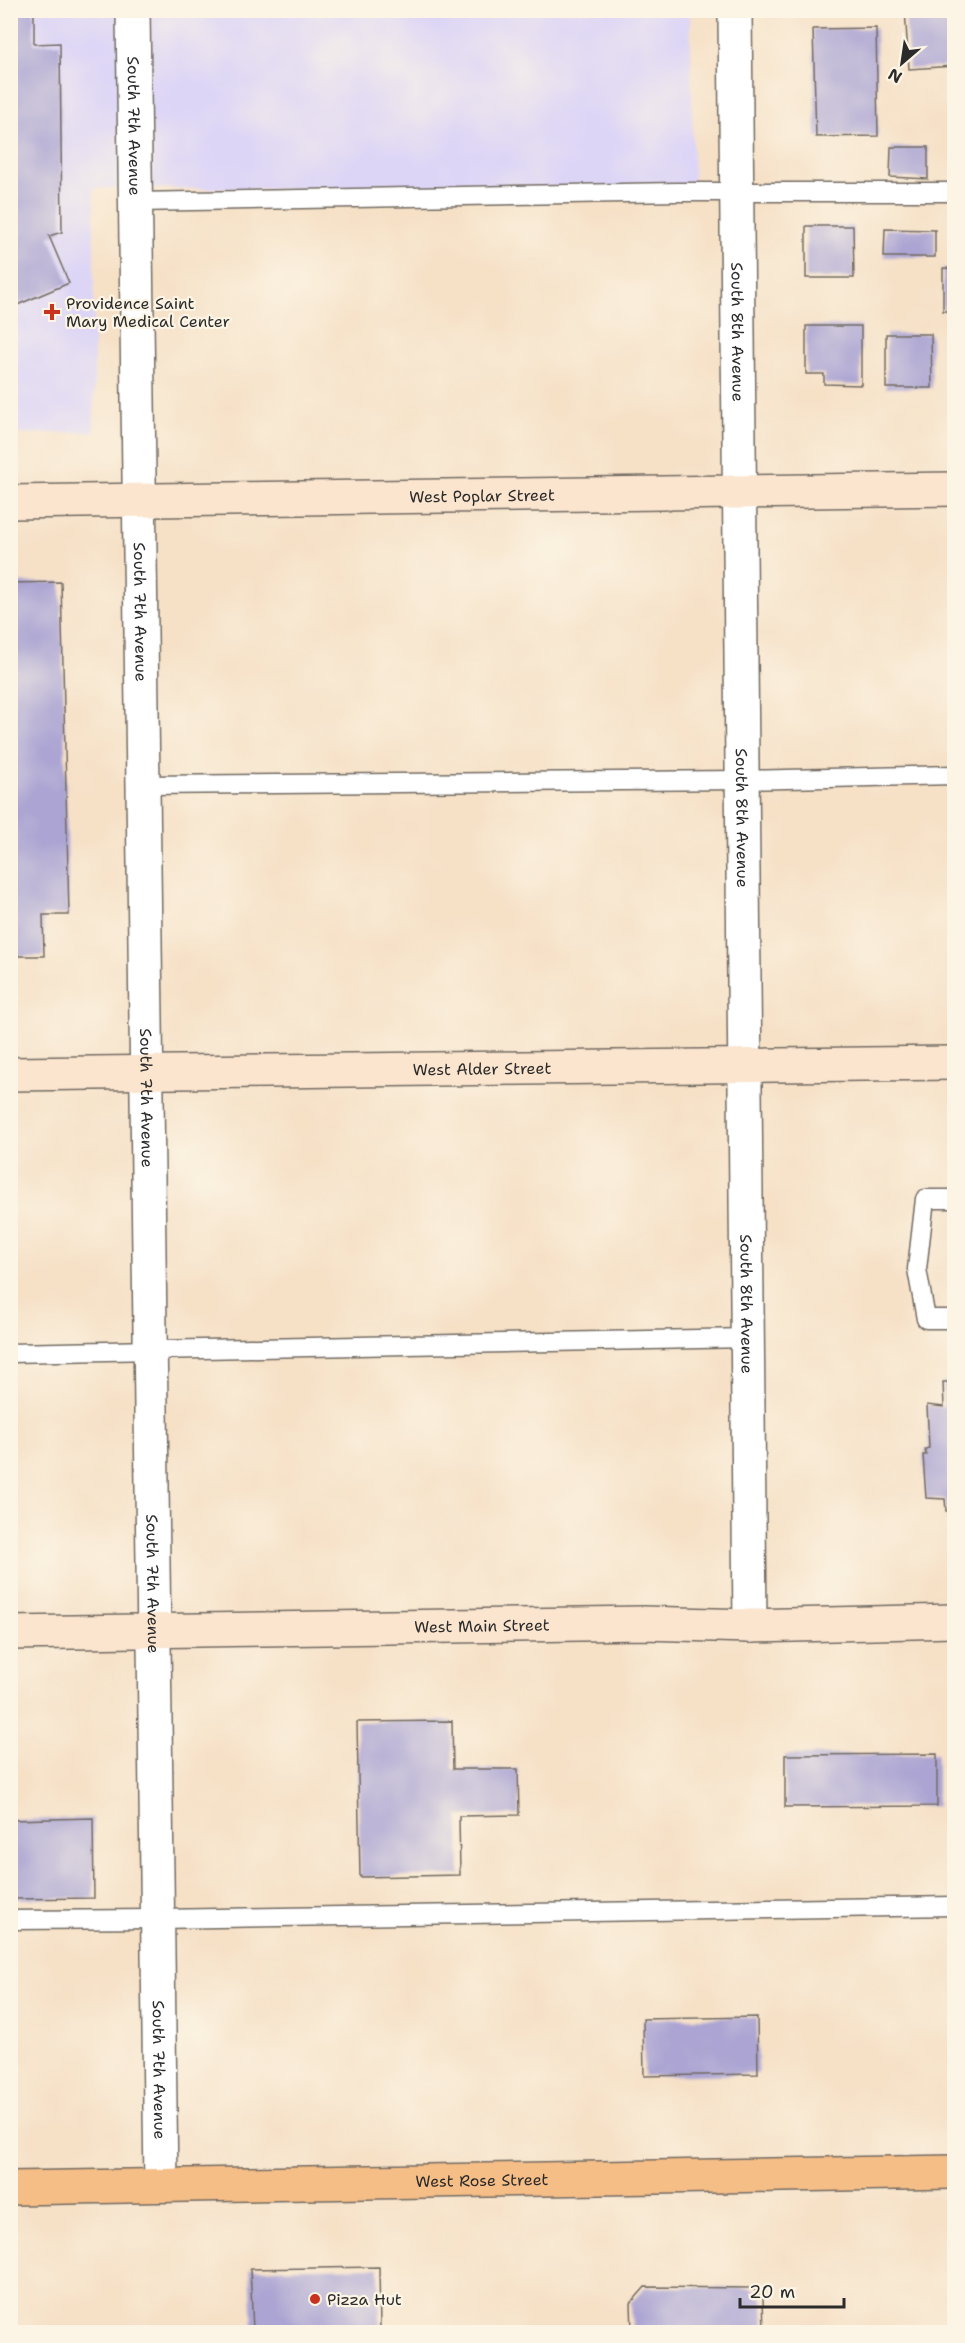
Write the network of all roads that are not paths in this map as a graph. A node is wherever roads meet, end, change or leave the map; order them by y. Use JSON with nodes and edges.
{"nodes":[{"id":1,"x":133,"y":10,"type":"edge"},
{"id":2,"x":735,"y":10,"type":"edge"},
{"id":3,"x":736,"y":192,"type":"junction"},
{"id":4,"x":954,"y":192,"type":"edge"},
{"id":5,"x":136,"y":202,"type":"junction"},
{"id":6,"x":954,"y":489,"type":"edge"},
{"id":7,"x":740,"y":492,"type":"junction"},
{"id":8,"x":140,"y":501,"type":"junction"},
{"id":9,"x":10,"y":502,"type":"edge"},
{"id":10,"x":954,"y":775,"type":"edge"},
{"id":11,"x":742,"y":780,"type":"junction"},
{"id":12,"x":143,"y":785,"type":"junction"},
{"id":13,"x":954,"y":1063,"type":"edge"},
{"id":14,"x":745,"y":1065,"type":"junction"},
{"id":15,"x":147,"y":1072,"type":"junction"},
{"id":16,"x":10,"y":1074,"type":"edge"},
{"id":17,"x":954,"y":1199,"type":"edge"},
{"id":18,"x":954,"y":1319,"type":"edge"},
{"id":19,"x":748,"y":1338,"type":"junction"},
{"id":20,"x":151,"y":1350,"type":"junction"},
{"id":21,"x":10,"y":1353,"type":"edge"},
{"id":22,"x":954,"y":1621,"type":"edge"},
{"id":23,"x":750,"y":1626,"type":"junction"},
{"id":24,"x":154,"y":1629,"type":"junction"},
{"id":25,"x":10,"y":1633,"type":"edge"},
{"id":26,"x":954,"y":1906,"type":"edge"},
{"id":27,"x":158,"y":1919,"type":"junction"},
{"id":28,"x":10,"y":1920,"type":"edge"},
{"id":29,"x":954,"y":2172,"type":"edge"},
{"id":30,"x":161,"y":2185,"type":"junction"},
{"id":31,"x":10,"y":2188,"type":"edge"}],
"edges":[{"from":1,"to":5,"type":"street","name":"South 7th Avenue"},
{"from":2,"to":3,"type":"street","name":"South 8th Avenue"},
{"from":3,"to":4,"type":"lane"},
{"from":3,"to":5,"type":"lane"},
{"from":3,"to":7,"type":"street","name":"South 8th Avenue"},
{"from":5,"to":8,"type":"street","name":"South 7th Avenue"},
{"from":6,"to":7,"type":"main road","name":"West Poplar Street"},
{"from":7,"to":8,"type":"main road","name":"West Poplar Street"},
{"from":7,"to":11,"type":"street","name":"South 8th Avenue"},
{"from":8,"to":9,"type":"main road","name":"West Poplar Street"},
{"from":8,"to":12,"type":"street","name":"South 7th Avenue"},
{"from":10,"to":11,"type":"lane"},
{"from":11,"to":12,"type":"lane"},
{"from":11,"to":14,"type":"street","name":"South 8th Avenue"},
{"from":12,"to":15,"type":"street","name":"South 7th Avenue"},
{"from":13,"to":14,"type":"main road","name":"West Alder Street"},
{"from":14,"to":15,"type":"main road","name":"West Alder Street"},
{"from":14,"to":19,"type":"street","name":"South 8th Avenue"},
{"from":15,"to":16,"type":"main road","name":"West Alder Street"},
{"from":15,"to":20,"type":"street","name":"South 7th Avenue"},
{"from":17,"to":18,"type":"lane"},
{"from":19,"to":20,"type":"lane"},
{"from":19,"to":23,"type":"street","name":"South 8th Avenue"},
{"from":20,"to":21,"type":"lane"},
{"from":20,"to":24,"type":"street","name":"South 7th Avenue"},
{"from":22,"to":23,"type":"main road","name":"West Main Street"},
{"from":23,"to":24,"type":"main road","name":"West Main Street"},
{"from":24,"to":25,"type":"main road","name":"West Main Street"},
{"from":24,"to":27,"type":"street","name":"South 7th Avenue"},
{"from":26,"to":27,"type":"lane"},
{"from":27,"to":28,"type":"lane"},
{"from":27,"to":30,"type":"street","name":"South 7th Avenue"},
{"from":29,"to":30,"type":"main road","name":"West Rose Street"},
{"from":30,"to":31,"type":"main road","name":"West Rose Street"}]}
